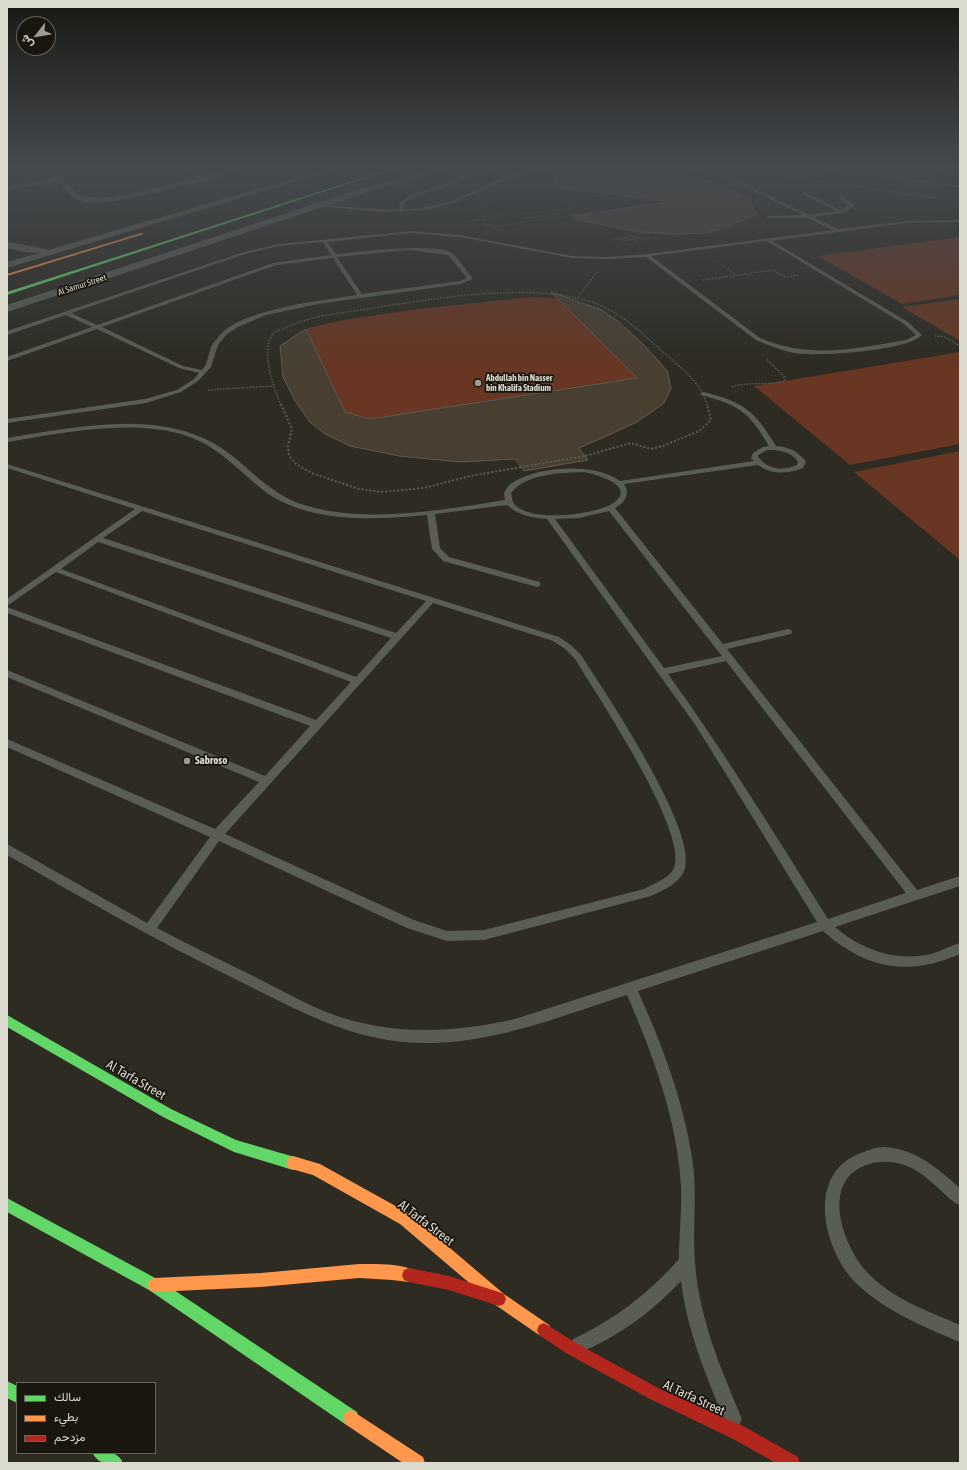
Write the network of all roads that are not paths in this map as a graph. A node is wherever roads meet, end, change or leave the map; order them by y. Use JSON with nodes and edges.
{"nodes":[{"id":1,"x":111,"y":234,"type":"edge"},
{"id":2,"x":144,"y":234,"type":"edge"},
{"id":3,"x":192,"y":234,"type":"edge"},
{"id":4,"x":199,"y":234,"type":"edge"},
{"id":5,"x":234,"y":234,"type":"edge"},
{"id":6,"x":386,"y":234,"type":"edge"},
{"id":7,"x":438,"y":234,"type":"edge"},
{"id":8,"x":818,"y":234,"type":"edge"},
{"id":9,"x":175,"y":239,"type":"junction"},
{"id":10,"x":324,"y":240,"type":"junction"},
{"id":11,"x":768,"y":240,"type":"junction"},
{"id":12,"x":8,"y":244,"type":"edge"},
{"id":13,"x":58,"y":249,"type":"junction"},
{"id":14,"x":88,"y":251,"type":"junction"},
{"id":15,"x":647,"y":255,"type":"junction"},
{"id":16,"x":335,"y":256,"type":"junction"},
{"id":17,"x":7,"y":260,"type":"edge"},
{"id":18,"x":7,"y":265,"type":"edge"},
{"id":19,"x":7,"y":275,"type":"edge"},
{"id":20,"x":7,"y":284,"type":"edge"},
{"id":21,"x":7,"y":294,"type":"edge"},
{"id":22,"x":360,"y":296,"type":"junction"},
{"id":23,"x":7,"y":309,"type":"edge"},
{"id":24,"x":67,"y":313,"type":"junction"},
{"id":25,"x":96,"y":327,"type":"junction"},
{"id":26,"x":7,"y":333,"type":"edge"},
{"id":27,"x":7,"y":359,"type":"edge"},
{"id":28,"x":204,"y":372,"type":"junction"},
{"id":29,"x":703,"y":394,"type":"road end"},
{"id":30,"x":7,"y":421,"type":"edge"},
{"id":31,"x":7,"y":440,"type":"edge"},
{"id":32,"x":774,"y":448,"type":"junction"},
{"id":33,"x":758,"y":463,"type":"junction"},
{"id":34,"x":7,"y":466,"type":"edge"},
{"id":35,"x":619,"y":483,"type":"junction"},
{"id":36,"x":509,"y":502,"type":"junction"},
{"id":37,"x":141,"y":508,"type":"junction"},
{"id":38,"x":610,"y":508,"type":"junction"},
{"id":39,"x":430,"y":513,"type":"junction"},
{"id":40,"x":549,"y":517,"type":"junction"},
{"id":41,"x":97,"y":539,"type":"junction"},
{"id":42,"x":54,"y":569,"type":"junction"},
{"id":43,"x":537,"y":584,"type":"dead end"},
{"id":44,"x":432,"y":599,"type":"junction"},
{"id":45,"x":7,"y":603,"type":"edge"},
{"id":46,"x":7,"y":610,"type":"edge"},
{"id":47,"x":788,"y":632,"type":"dead end"},
{"id":48,"x":397,"y":637,"type":"junction"},
{"id":49,"x":720,"y":648,"type":"junction"},
{"id":50,"x":728,"y":658,"type":"junction"},
{"id":51,"x":662,"y":672,"type":"junction"},
{"id":52,"x":7,"y":673,"type":"edge"},
{"id":53,"x":358,"y":681,"type":"junction"},
{"id":54,"x":318,"y":724,"type":"junction"},
{"id":55,"x":7,"y":743,"type":"edge"},
{"id":56,"x":266,"y":781,"type":"junction"},
{"id":57,"x":217,"y":835,"type":"junction"},
{"id":58,"x":7,"y":849,"type":"edge"},
{"id":59,"x":960,"y":881,"type":"edge"},
{"id":60,"x":915,"y":896,"type":"junction"},
{"id":61,"x":825,"y":925,"type":"junction"},
{"id":62,"x":149,"y":930,"type":"junction"},
{"id":63,"x":960,"y":948,"type":"edge"},
{"id":64,"x":630,"y":988,"type":"junction"},
{"id":65,"x":7,"y":1021,"type":"edge"},
{"id":66,"x":960,"y":1198,"type":"edge"},
{"id":67,"x":7,"y":1205,"type":"edge"},
{"id":68,"x":687,"y":1262,"type":"junction"},
{"id":69,"x":154,"y":1285,"type":"junction"},
{"id":70,"x":499,"y":1299,"type":"junction"},
{"id":71,"x":960,"y":1334,"type":"edge"},
{"id":72,"x":572,"y":1348,"type":"junction"},
{"id":73,"x":7,"y":1389,"type":"edge"},
{"id":74,"x":16,"y":1395,"type":"edge"},
{"id":75,"x":739,"y":1433,"type":"junction"},
{"id":76,"x":102,"y":1454,"type":"edge"},
{"id":77,"x":776,"y":1454,"type":"junction"},
{"id":78,"x":115,"y":1463,"type":"edge"},
{"id":79,"x":417,"y":1463,"type":"edge"},
{"id":80,"x":787,"y":1463,"type":"edge"},
{"id":81,"x":792,"y":1463,"type":"edge"}],
"edges":[{"from":1,"to":13,"type":"street"},
{"from":2,"to":14,"type":"main road"},
{"from":3,"to":9,"type":"main road","name":"Al Samur Street"},
{"from":4,"to":9,"type":"main road"},
{"from":5,"to":23,"type":"street","name":"Al Samur Street"},
{"from":6,"to":10,"type":"lane"},
{"from":7,"to":15,"type":"lane"},
{"from":8,"to":11,"type":"lane"},
{"from":9,"to":21,"type":"main road","name":"Al Samur Street"},
{"from":10,"to":16,"type":"lane"},
{"from":10,"to":24,"type":"lane"},
{"from":11,"to":15,"type":"lane"},
{"from":11,"to":15,"type":"lane"},
{"from":12,"to":13,"type":"street"},
{"from":12,"to":17,"type":"street"},
{"from":13,"to":18,"type":"street"},
{"from":14,"to":19,"type":"main road"},
{"from":14,"to":20,"type":"main road"},
{"from":16,"to":22,"type":"lane"},
{"from":16,"to":22,"type":"lane"},
{"from":16,"to":25,"type":"lane"},
{"from":22,"to":28,"type":"lane"},
{"from":24,"to":25,"type":"lane"},
{"from":24,"to":26,"type":"lane"},
{"from":25,"to":27,"type":"lane"},
{"from":25,"to":28,"type":"lane"},
{"from":28,"to":30,"type":"lane"},
{"from":29,"to":32,"type":"lane"},
{"from":31,"to":39,"type":"lane"},
{"from":32,"to":33,"type":"lane"},
{"from":32,"to":33,"type":"lane"},
{"from":33,"to":35,"type":"lane"},
{"from":34,"to":37,"type":"lane"},
{"from":35,"to":36,"type":"lane"},
{"from":35,"to":38,"type":"lane"},
{"from":36,"to":39,"type":"lane"},
{"from":36,"to":40,"type":"lane"},
{"from":37,"to":41,"type":"lane"},
{"from":37,"to":44,"type":"lane"},
{"from":38,"to":40,"type":"lane"},
{"from":38,"to":49,"type":"lane"},
{"from":39,"to":43,"type":"lane"},
{"from":40,"to":51,"type":"lane"},
{"from":41,"to":42,"type":"lane"},
{"from":41,"to":48,"type":"lane"},
{"from":42,"to":45,"type":"lane"},
{"from":42,"to":53,"type":"lane"},
{"from":44,"to":48,"type":"lane"},
{"from":44,"to":57,"type":"lane"},
{"from":46,"to":54,"type":"lane"},
{"from":47,"to":49,"type":"lane"},
{"from":48,"to":53,"type":"lane"},
{"from":49,"to":50,"type":"lane"},
{"from":50,"to":51,"type":"lane"},
{"from":50,"to":60,"type":"lane"},
{"from":51,"to":61,"type":"lane"},
{"from":52,"to":56,"type":"lane"},
{"from":53,"to":54,"type":"lane"},
{"from":54,"to":56,"type":"lane"},
{"from":55,"to":57,"type":"lane"},
{"from":56,"to":57,"type":"lane"},
{"from":57,"to":62,"type":"lane"},
{"from":58,"to":62,"type":"lane"},
{"from":59,"to":60,"type":"lane"},
{"from":60,"to":61,"type":"lane"},
{"from":61,"to":63,"type":"lane"},
{"from":61,"to":64,"type":"lane"},
{"from":62,"to":64,"type":"lane"},
{"from":64,"to":68,"type":"lane"},
{"from":65,"to":70,"type":"main road","name":"Al Tarfa Street"},
{"from":66,"to":71,"type":"lane"},
{"from":67,"to":69,"type":"main road"},
{"from":68,"to":72,"type":"lane"},
{"from":68,"to":75,"type":"lane"},
{"from":69,"to":70,"type":"main road"},
{"from":69,"to":79,"type":"main road"},
{"from":70,"to":72,"type":"main road","name":"Al Tarfa Street"},
{"from":72,"to":75,"type":"main road","name":"Al Tarfa Street"},
{"from":73,"to":74,"type":"main road"},
{"from":75,"to":77,"type":"main road","name":"Al Tarfa Street"},
{"from":76,"to":78,"type":"main road"},
{"from":77,"to":80,"type":"main road"},
{"from":77,"to":81,"type":"main road","name":"Al Tarfa Street"}]}
